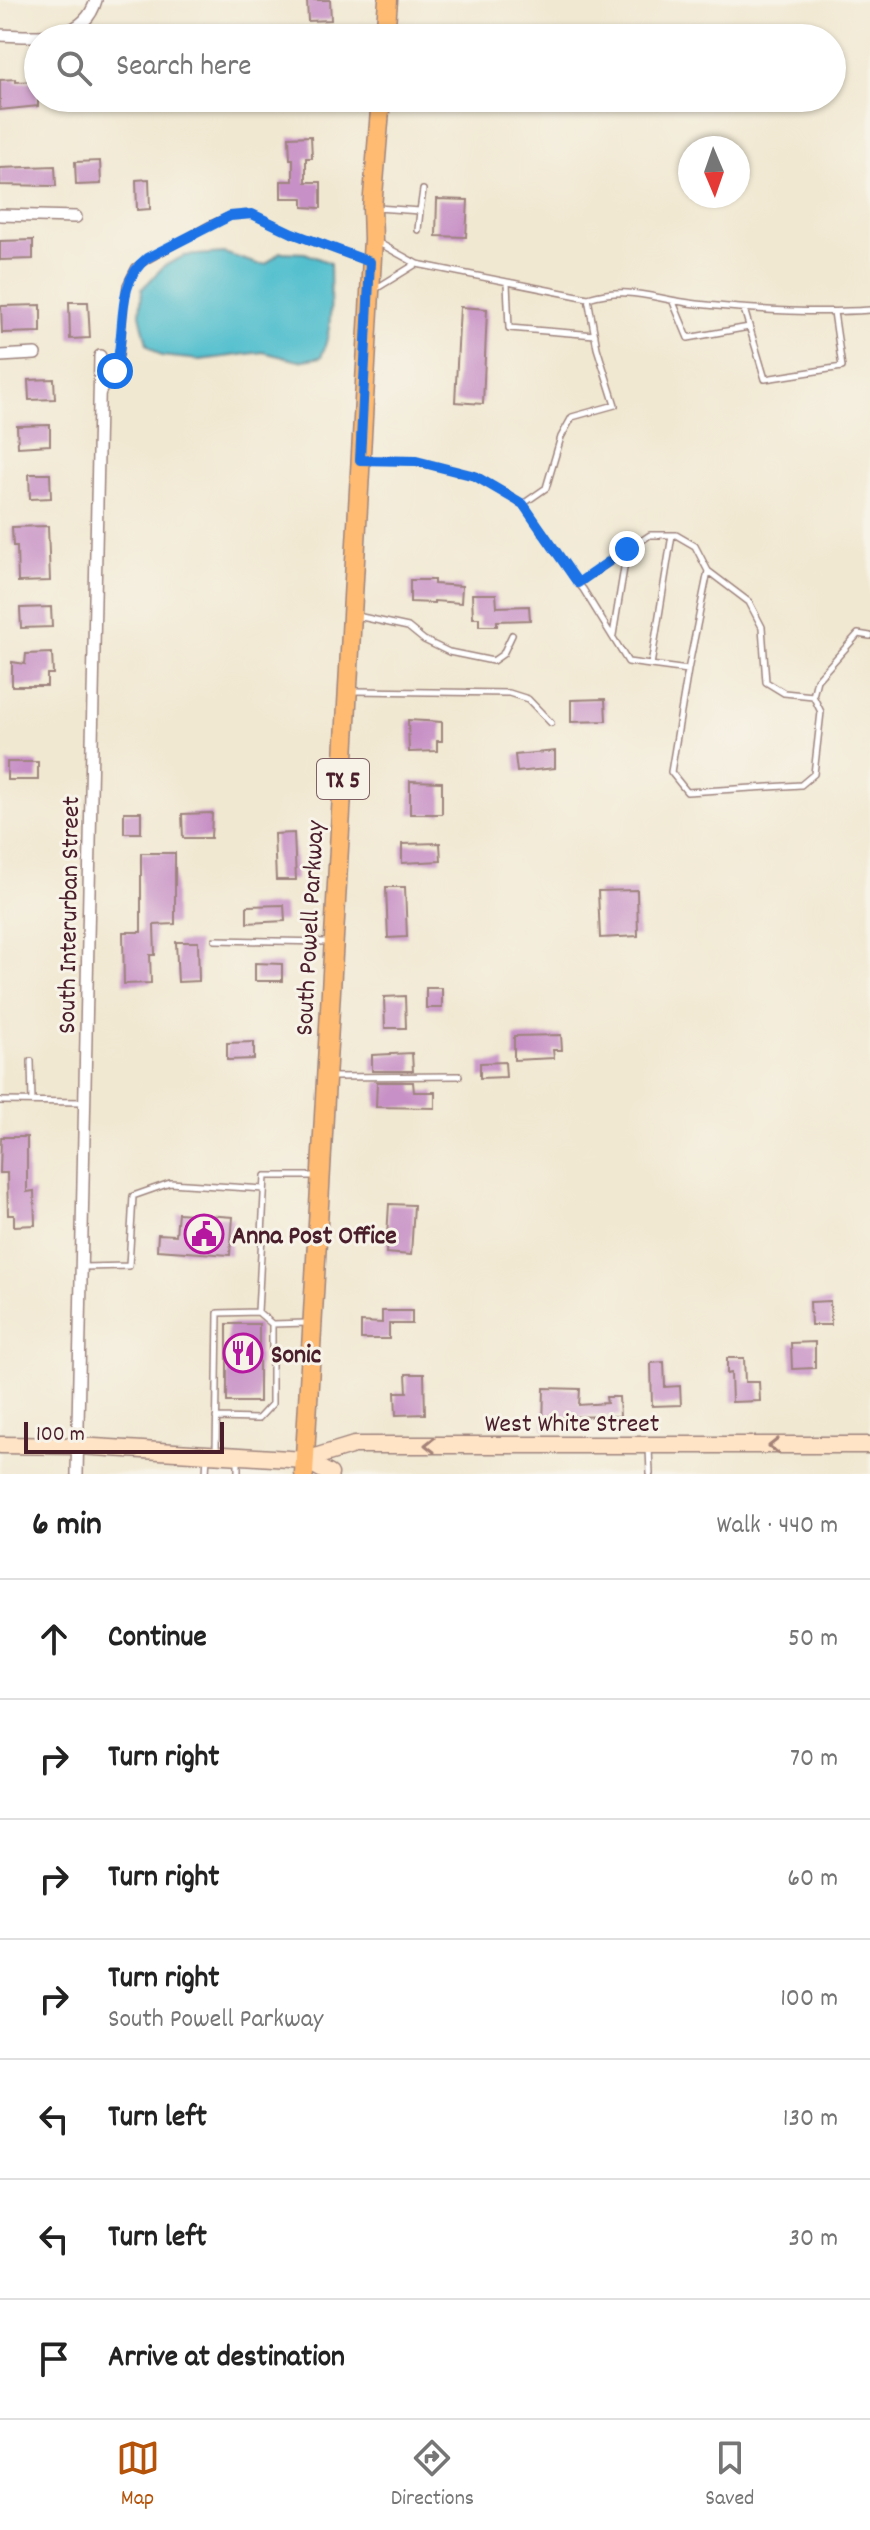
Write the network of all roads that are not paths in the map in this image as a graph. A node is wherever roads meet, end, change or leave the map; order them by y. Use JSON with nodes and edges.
{"nodes":[{"id":1,"x":96,"y":0,"type":"edge"},
{"id":2,"x":388,"y":0,"type":"edge"},
{"id":3,"x":83,"y":24,"type":"edge"},
{"id":4,"x":386,"y":24,"type":"edge"},
{"id":5,"x":0,"y":35,"type":"edge"},
{"id":6,"x":24,"y":36,"type":"edge"},
{"id":7,"x":380,"y":112,"type":"edge"},
{"id":8,"x":423,"y":190,"type":"dead end"},
{"id":9,"x":372,"y":208,"type":"junction"},
{"id":10,"x":420,"y":211,"type":"junction"},
{"id":11,"x":0,"y":215,"type":"edge"},
{"id":12,"x":76,"y":217,"type":"dead end"},
{"id":13,"x":418,"y":230,"type":"dead end"},
{"id":14,"x":373,"y":239,"type":"junction"},
{"id":15,"x":370,"y":262,"type":"junction"},
{"id":16,"x":417,"y":264,"type":"junction"},
{"id":17,"x":507,"y":283,"type":"junction"},
{"id":18,"x":368,"y":294,"type":"junction"},
{"id":19,"x":588,"y":298,"type":"junction"},
{"id":20,"x":673,"y":302,"type":"junction"},
{"id":21,"x":744,"y":309,"type":"junction"},
{"id":22,"x":870,"y":310,"type":"edge"},
{"id":23,"x":834,"y":312,"type":"junction"},
{"id":24,"x":749,"y":327,"type":"junction"},
{"id":25,"x":595,"y":335,"type":"junction"},
{"id":26,"x":35,"y":354,"type":"dead end"},
{"id":27,"x":0,"y":356,"type":"edge"},
{"id":28,"x":100,"y":356,"type":"dead end"},
{"id":29,"x":100,"y":398,"type":"junction"},
{"id":30,"x":360,"y":460,"type":"junction"},
{"id":31,"x":523,"y":504,"type":"junction"},
{"id":32,"x":672,"y":535,"type":"junction"},
{"id":33,"x":627,"y":549,"type":"junction"},
{"id":34,"x":708,"y":571,"type":"junction"},
{"id":35,"x":578,"y":583,"type":"junction"},
{"id":36,"x":352,"y":615,"type":"junction"},
{"id":37,"x":512,"y":635,"type":"dead end"},
{"id":38,"x":613,"y":636,"type":"junction"},
{"id":39,"x":870,"y":636,"type":"edge"},
{"id":40,"x":651,"y":665,"type":"junction"},
{"id":41,"x":688,"y":670,"type":"junction"},
{"id":42,"x":349,"y":691,"type":"junction"},
{"id":43,"x":813,"y":696,"type":"junction"},
{"id":44,"x":551,"y":723,"type":"dead end"},
{"id":45,"x":215,"y":940,"type":"dead end"},
{"id":46,"x":333,"y":942,"type":"junction"},
{"id":47,"x":31,"y":1061,"type":"dead end"},
{"id":48,"x":459,"y":1076,"type":"dead end"},
{"id":49,"x":326,"y":1077,"type":"junction"},
{"id":50,"x":0,"y":1101,"type":"edge"},
{"id":51,"x":32,"y":1102,"type":"junction"},
{"id":52,"x":85,"y":1102,"type":"junction"},
{"id":53,"x":320,"y":1176,"type":"junction"},
{"id":54,"x":264,"y":1189,"type":"junction"},
{"id":55,"x":82,"y":1267,"type":"junction"},
{"id":56,"x":258,"y":1312,"type":"junction"},
{"id":57,"x":312,"y":1323,"type":"junction"},
{"id":58,"x":272,"y":1324,"type":"junction"},
{"id":59,"x":216,"y":1418,"type":"junction"},
{"id":60,"x":0,"y":1445,"type":"edge"},
{"id":61,"x":870,"y":1445,"type":"edge"},
{"id":62,"x":78,"y":1446,"type":"junction"},
{"id":63,"x":649,"y":1446,"type":"junction"},
{"id":64,"x":211,"y":1453,"type":"junction"},
{"id":65,"x":238,"y":1456,"type":"junction"},
{"id":66,"x":304,"y":1467,"type":"edge"},
{"id":67,"x":77,"y":1474,"type":"edge"},
{"id":68,"x":206,"y":1474,"type":"edge"},
{"id":69,"x":238,"y":1474,"type":"edge"},
{"id":70,"x":330,"y":1474,"type":"edge"},
{"id":71,"x":650,"y":1474,"type":"edge"}],
"edges":[{"from":1,"to":3,"type":"street"},
{"from":2,"to":4,"type":"main road"},
{"from":5,"to":6,"type":"street"},
{"from":7,"to":9,"type":"main road","name":"South Powell Parkway","number":"TX 5"},
{"from":8,"to":10,"type":"lane"},
{"from":9,"to":10,"type":"lane"},
{"from":9,"to":14,"type":"main road","name":"South Powell Parkway","number":"TX 5"},
{"from":10,"to":13,"type":"lane"},
{"from":11,"to":12,"type":"street"},
{"from":14,"to":15,"type":"main road","name":"South Powell Parkway","number":"TX 5"},
{"from":14,"to":16,"type":"lane"},
{"from":15,"to":18,"type":"main road","name":"South Powell Parkway","number":"TX 5"},
{"from":15,"to":29,"type":"lane"},
{"from":16,"to":17,"type":"lane"},
{"from":16,"to":18,"type":"lane"},
{"from":17,"to":19,"type":"lane"},
{"from":17,"to":25,"type":"lane"},
{"from":18,"to":30,"type":"main road","name":"South Powell Parkway","number":"TX 5"},
{"from":19,"to":20,"type":"lane"},
{"from":19,"to":25,"type":"lane"},
{"from":20,"to":21,"type":"lane"},
{"from":20,"to":24,"type":"lane"},
{"from":21,"to":23,"type":"lane"},
{"from":21,"to":24,"type":"lane"},
{"from":22,"to":23,"type":"lane"},
{"from":23,"to":24,"type":"lane"},
{"from":25,"to":31,"type":"lane"},
{"from":26,"to":27,"type":"street"},
{"from":28,"to":29,"type":"street","name":"South Interurban Street"},
{"from":29,"to":52,"type":"street","name":"South Interurban Street"},
{"from":30,"to":31,"type":"lane"},
{"from":30,"to":36,"type":"main road","name":"South Powell Parkway","number":"TX 5"},
{"from":31,"to":35,"type":"lane"},
{"from":32,"to":33,"type":"lane"},
{"from":32,"to":34,"type":"lane"},
{"from":32,"to":40,"type":"lane"},
{"from":33,"to":35,"type":"lane"},
{"from":33,"to":38,"type":"lane"},
{"from":34,"to":41,"type":"lane"},
{"from":34,"to":43,"type":"lane"},
{"from":35,"to":38,"type":"lane"},
{"from":36,"to":37,"type":"lane"},
{"from":36,"to":42,"type":"main road","name":"South Powell Parkway","number":"TX 5"},
{"from":38,"to":40,"type":"lane"},
{"from":39,"to":43,"type":"lane"},
{"from":40,"to":41,"type":"lane"},
{"from":41,"to":43,"type":"lane"},
{"from":42,"to":44,"type":"lane"},
{"from":42,"to":46,"type":"main road","name":"South Powell Parkway","number":"TX 5"},
{"from":45,"to":46,"type":"lane"},
{"from":46,"to":49,"type":"main road","name":"South Powell Parkway","number":"TX 5"},
{"from":47,"to":51,"type":"lane"},
{"from":48,"to":49,"type":"lane"},
{"from":49,"to":53,"type":"main road","name":"South Powell Parkway","number":"TX 5"},
{"from":50,"to":51,"type":"lane"},
{"from":51,"to":52,"type":"lane"},
{"from":52,"to":55,"type":"street","name":"South Interurban Street"},
{"from":53,"to":54,"type":"lane"},
{"from":53,"to":57,"type":"main road","name":"South Powell Parkway","number":"TX 5"},
{"from":54,"to":55,"type":"lane"},
{"from":54,"to":56,"type":"lane"},
{"from":55,"to":62,"type":"street","name":"South Interurban Street"},
{"from":56,"to":58,"type":"lane"},
{"from":56,"to":59,"type":"lane"},
{"from":57,"to":58,"type":"lane"},
{"from":57,"to":66,"type":"main road","name":"South Powell Parkway","number":"TX 5"},
{"from":58,"to":59,"type":"lane"},
{"from":59,"to":64,"type":"lane"},
{"from":60,"to":62,"type":"main road"},
{"from":61,"to":63,"type":"main road","name":"West White Street","one_way":true},
{"from":62,"to":64,"type":"main road"},
{"from":62,"to":67,"type":"street","name":"South Interurban Street"},
{"from":63,"to":66,"type":"main road","name":"West White Street","one_way":true},
{"from":63,"to":71,"type":"lane"},
{"from":64,"to":65,"type":"main road"},
{"from":64,"to":68,"type":"lane"},
{"from":65,"to":66,"type":"main road"},
{"from":65,"to":69,"type":"lane"},
{"from":66,"to":70,"type":"main road"}]}
